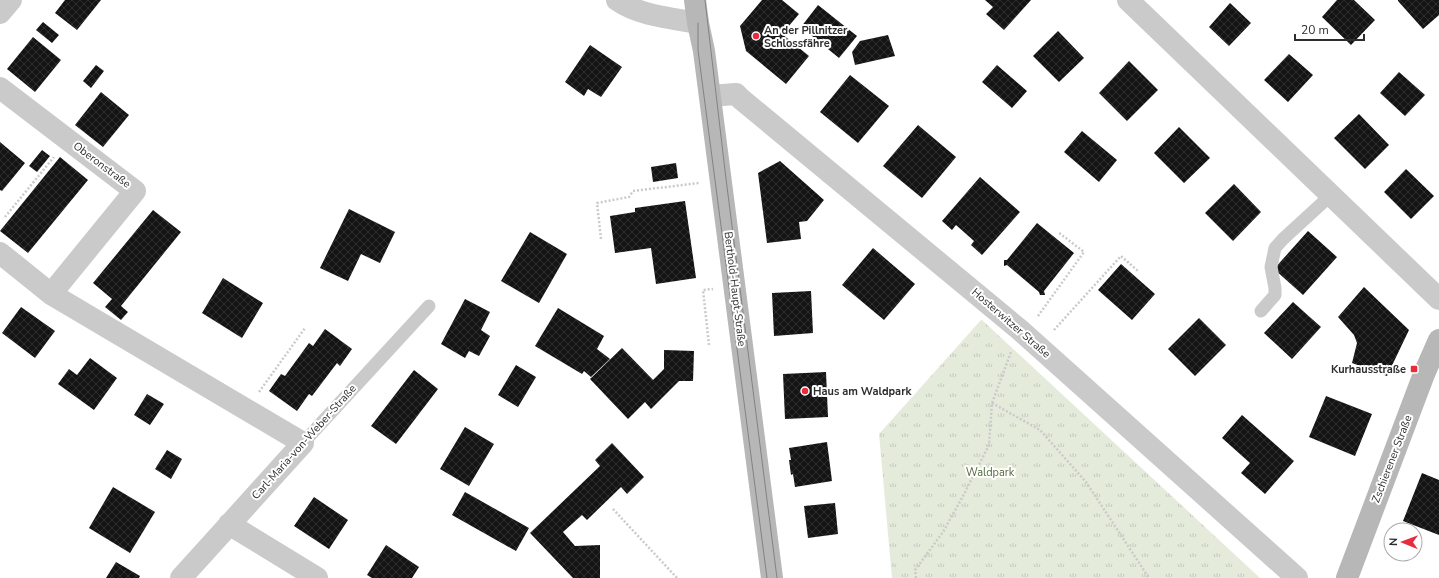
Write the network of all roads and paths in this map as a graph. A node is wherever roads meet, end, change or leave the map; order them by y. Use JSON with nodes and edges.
{"nodes":[{"id":1,"x":11,"y":0,"type":"edge"},
{"id":2,"x":617,"y":0,"type":"edge"},
{"id":3,"x":695,"y":0,"type":"edge"},
{"id":4,"x":706,"y":0,"type":"edge"},
{"id":5,"x":1128,"y":0,"type":"edge"},
{"id":6,"x":0,"y":13,"type":"edge"},
{"id":7,"x":698,"y":23,"type":"junction"},
{"id":8,"x":0,"y":88,"type":"edge"},
{"id":9,"x":710,"y":96,"type":"junction"},
{"id":10,"x":68,"y":140,"type":"junction"},
{"id":11,"x":721,"y":180,"type":"junction"},
{"id":12,"x":1331,"y":195,"type":"junction"},
{"id":13,"x":5,"y":217,"type":"dead end"},
{"id":14,"x":1058,"y":232,"type":"dead end"},
{"id":15,"x":601,"y":239,"type":"dead end"},
{"id":16,"x":0,"y":253,"type":"edge"},
{"id":17,"x":1138,"y":271,"type":"dead end"},
{"id":18,"x":735,"y":287,"type":"junction"},
{"id":19,"x":51,"y":294,"type":"junction"},
{"id":20,"x":1439,"y":300,"type":"edge"},
{"id":21,"x":429,"y":306,"type":"dead end"},
{"id":22,"x":1261,"y":311,"type":"dead end"},
{"id":23,"x":305,"y":328,"type":"dead end"},
{"id":24,"x":1028,"y":337,"type":"junction"},
{"id":25,"x":1439,"y":340,"type":"edge"},
{"id":26,"x":709,"y":345,"type":"dead end"},
{"id":27,"x":992,"y":403,"type":"junction"},
{"id":28,"x":247,"y":409,"type":"junction"},
{"id":29,"x":303,"y":443,"type":"junction"},
{"id":30,"x":613,"y":509,"type":"dead end"},
{"id":31,"x":229,"y":524,"type":"junction"},
{"id":32,"x":181,"y":578,"type":"edge"},
{"id":33,"x":317,"y":578,"type":"edge"},
{"id":34,"x":677,"y":578,"type":"edge"},
{"id":35,"x":772,"y":578,"type":"edge"},
{"id":36,"x":916,"y":578,"type":"edge"},
{"id":37,"x":1149,"y":578,"type":"edge"},
{"id":38,"x":1297,"y":578,"type":"edge"},
{"id":39,"x":1347,"y":578,"type":"edge"}],
"edges":[{"from":1,"to":6,"type":"street"},
{"from":2,"to":7,"type":"street"},
{"from":3,"to":7,"type":"street","name":"Berthold-Haupt-Straße"},
{"from":4,"to":7,"type":"lane"},
{"from":5,"to":12,"type":"street"},
{"from":7,"to":9,"type":"street","name":"Berthold-Haupt-Straße"},
{"from":8,"to":10,"type":"street","name":"Oberonstraße"},
{"from":9,"to":11,"type":"street","name":"Berthold-Haupt-Straße"},
{"from":9,"to":24,"type":"street","name":"Hosterwitzer Straße"},
{"from":10,"to":13,"type":"path"},
{"from":10,"to":19,"type":"street","name":"Oberonstraße"},
{"from":11,"to":15,"type":"path"},
{"from":11,"to":18,"type":"street","name":"Berthold-Haupt-Straße"},
{"from":12,"to":20,"type":"street"},
{"from":12,"to":22,"type":"lane"},
{"from":14,"to":24,"type":"path"},
{"from":16,"to":19,"type":"street"},
{"from":17,"to":24,"type":"path"},
{"from":18,"to":26,"type":"path"},
{"from":18,"to":35,"type":"street","name":"Berthold-Haupt-Straße"},
{"from":19,"to":28,"type":"street"},
{"from":21,"to":29,"type":"lane","name":"Carl-Maria-von-Weber-Straße"},
{"from":23,"to":28,"type":"path"},
{"from":24,"to":27,"type":"path"},
{"from":24,"to":38,"type":"street","name":"Hosterwitzer Straße"},
{"from":25,"to":39,"type":"street","name":"Zschierener Straße"},
{"from":27,"to":36,"type":"path"},
{"from":27,"to":37,"type":"path"},
{"from":28,"to":29,"type":"street"},
{"from":29,"to":31,"type":"street","name":"Carl-Maria-von-Weber-Straße"},
{"from":30,"to":34,"type":"path"},
{"from":31,"to":32,"type":"street","name":"Carl-Maria-von-Weber-Straße"},
{"from":31,"to":33,"type":"street"}]}
